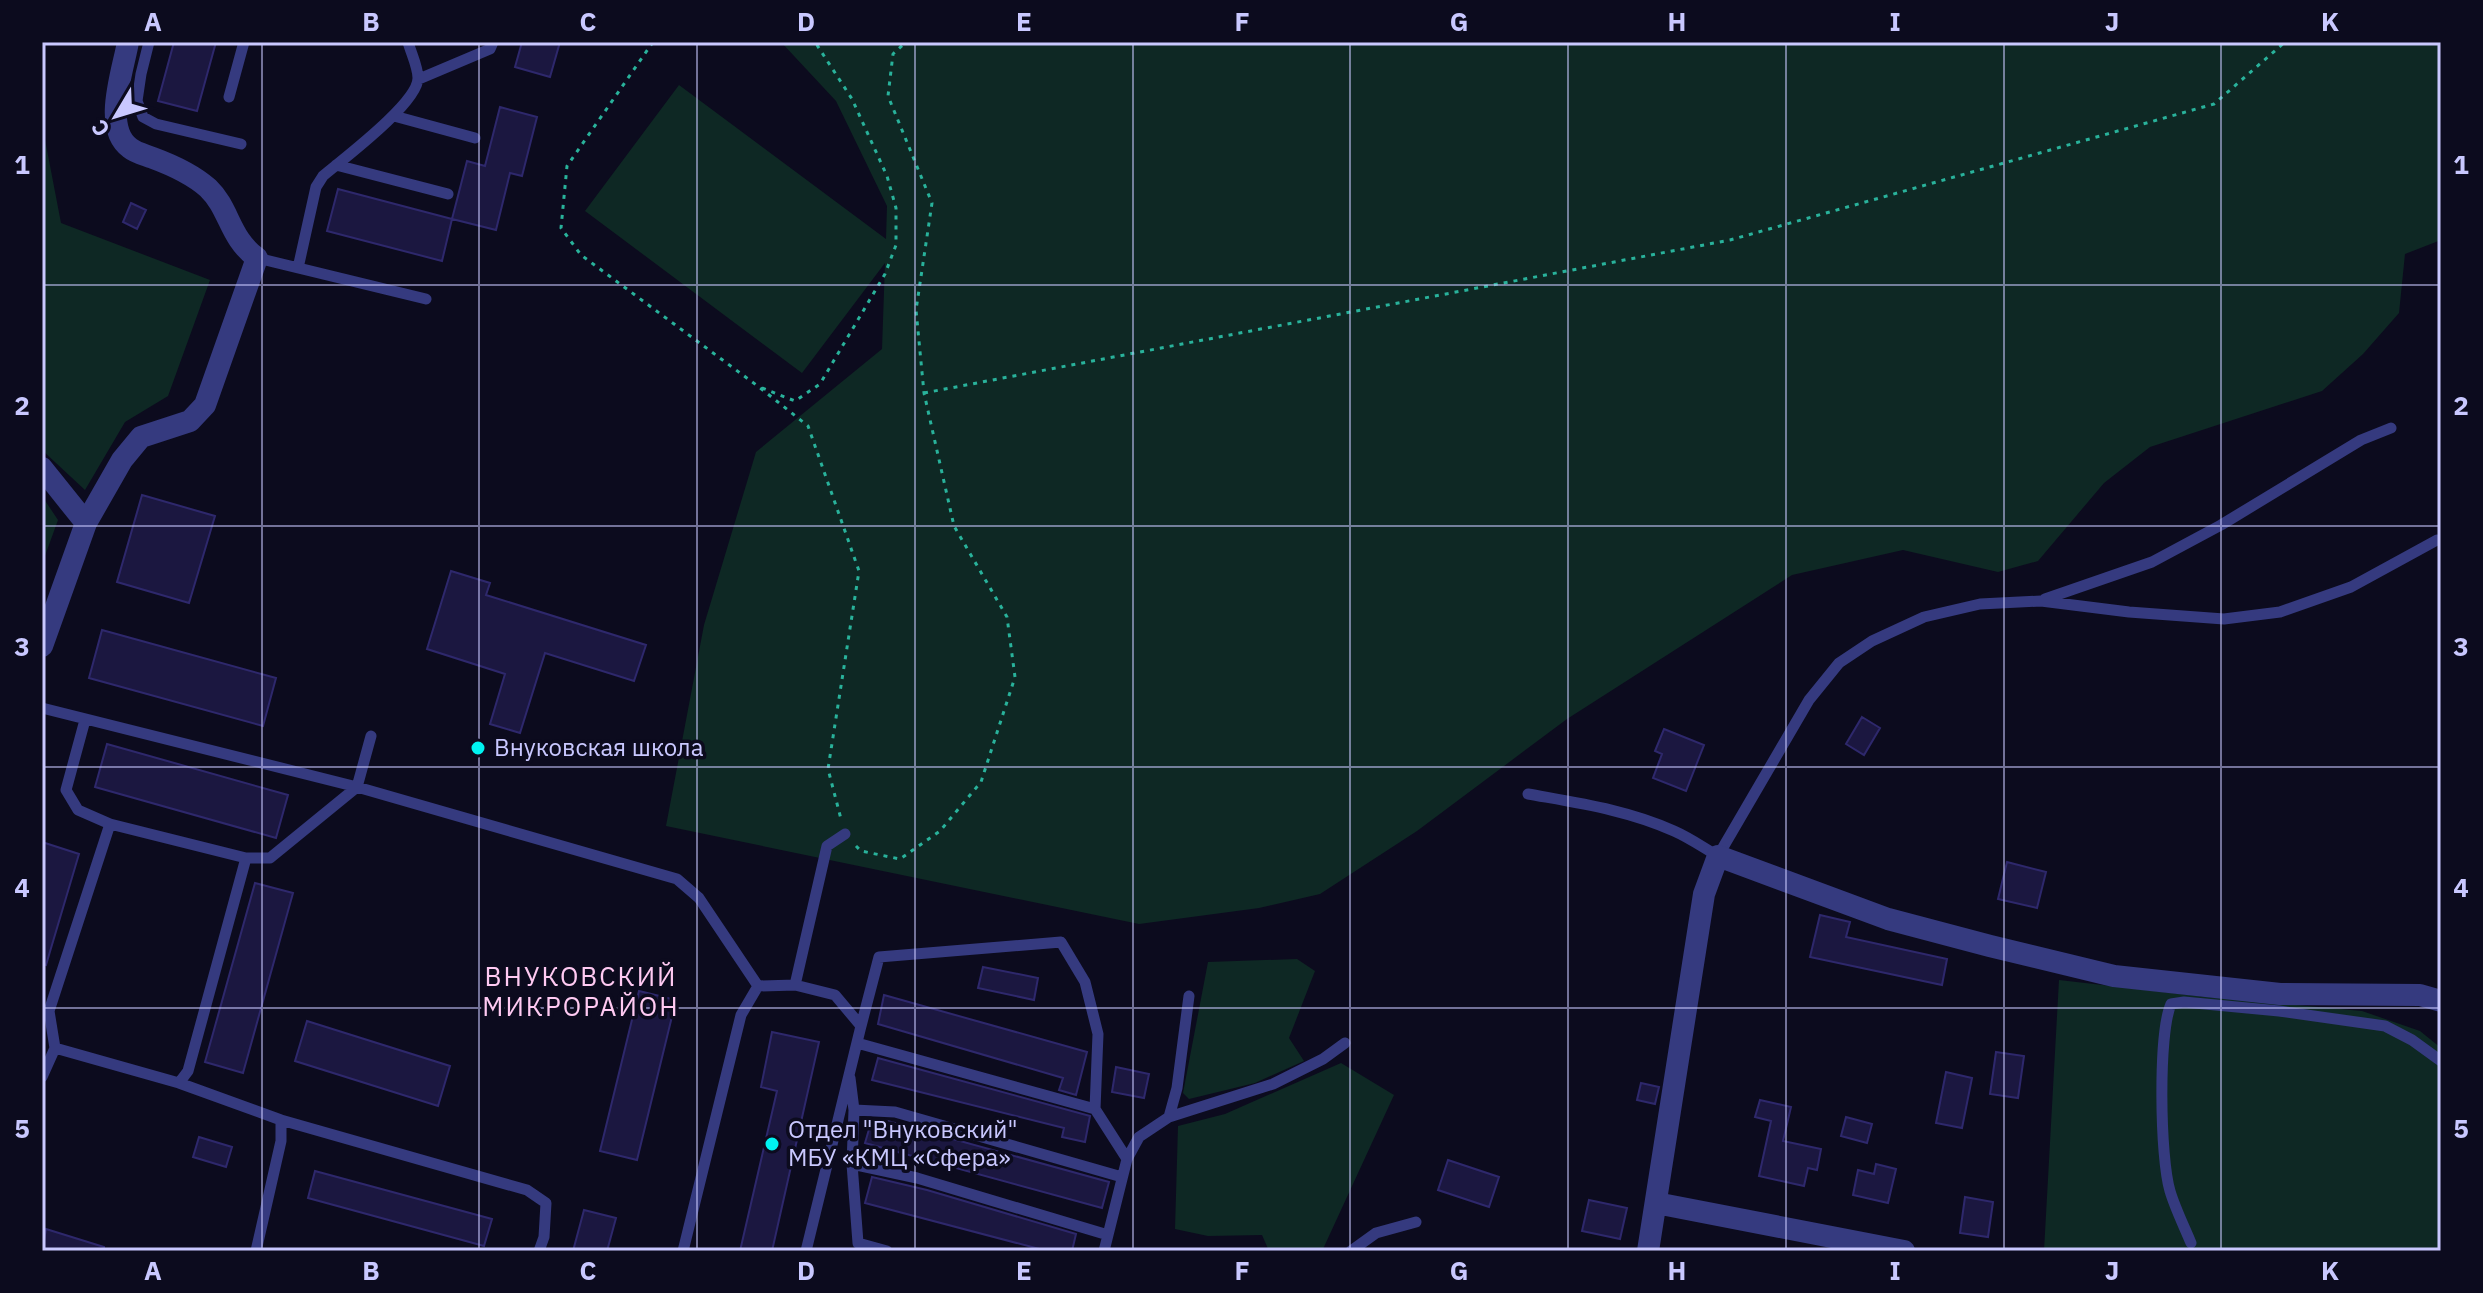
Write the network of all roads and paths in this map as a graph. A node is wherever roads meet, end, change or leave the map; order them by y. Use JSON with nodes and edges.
{"nodes":[{"id":1,"x":128,"y":42,"type":"edge"},
{"id":2,"x":149,"y":42,"type":"edge"},
{"id":3,"x":244,"y":42,"type":"edge"},
{"id":4,"x":408,"y":42,"type":"edge"},
{"id":5,"x":493,"y":42,"type":"edge"},
{"id":6,"x":654,"y":42,"type":"edge"},
{"id":7,"x":815,"y":42,"type":"edge"},
{"id":8,"x":906,"y":42,"type":"edge"},
{"id":9,"x":2285,"y":42,"type":"edge"},
{"id":10,"x":419,"y":79,"type":"junction"},
{"id":11,"x":229,"y":97,"type":"dead end"},
{"id":12,"x":394,"y":116,"type":"junction"},
{"id":13,"x":475,"y":138,"type":"dead end"},
{"id":14,"x":241,"y":144,"type":"dead end"},
{"id":15,"x":336,"y":165,"type":"junction"},
{"id":16,"x":448,"y":194,"type":"dead end"},
{"id":17,"x":257,"y":258,"type":"junction"},
{"id":18,"x":298,"y":268,"type":"junction"},
{"id":19,"x":426,"y":299,"type":"dead end"},
{"id":20,"x":759,"y":387,"type":"junction"},
{"id":21,"x":924,"y":393,"type":"junction"},
{"id":22,"x":2391,"y":428,"type":"dead end"},
{"id":23,"x":42,"y":468,"type":"edge"},
{"id":24,"x":86,"y":523,"type":"junction"},
{"id":25,"x":2437,"y":540,"type":"dead end"},
{"id":26,"x":2041,"y":601,"type":"junction"},
{"id":27,"x":42,"y":646,"type":"edge"},
{"id":28,"x":42,"y":708,"type":"edge"},
{"id":29,"x":85,"y":720,"type":"junction"},
{"id":30,"x":371,"y":736,"type":"dead end"},
{"id":31,"x":357,"y":787,"type":"junction"},
{"id":32,"x":1528,"y":794,"type":"dead end"},
{"id":33,"x":110,"y":824,"type":"junction"},
{"id":34,"x":845,"y":834,"type":"junction"},
{"id":35,"x":1718,"y":856,"type":"junction"},
{"id":36,"x":246,"y":858,"type":"junction"},
{"id":37,"x":795,"y":985,"type":"junction"},
{"id":38,"x":758,"y":986,"type":"junction"},
{"id":39,"x":1189,"y":996,"type":"dead end"},
{"id":40,"x":2441,"y":1001,"type":"edge"},
{"id":41,"x":861,"y":1026,"type":"junction"},
{"id":42,"x":857,"y":1043,"type":"junction"},
{"id":43,"x":1345,"y":1043,"type":"dead end"},
{"id":44,"x":55,"y":1048,"type":"junction"},
{"id":45,"x":2441,"y":1061,"type":"edge"},
{"id":46,"x":849,"y":1071,"type":"junction"},
{"id":47,"x":42,"y":1077,"type":"edge"},
{"id":48,"x":179,"y":1083,"type":"junction"},
{"id":49,"x":1095,"y":1109,"type":"junction"},
{"id":50,"x":854,"y":1110,"type":"junction"},
{"id":51,"x":1169,"y":1117,"type":"junction"},
{"id":52,"x":281,"y":1120,"type":"junction"},
{"id":53,"x":1127,"y":1159,"type":"junction"},
{"id":54,"x":852,"y":1164,"type":"junction"},
{"id":55,"x":1122,"y":1177,"type":"junction"},
{"id":56,"x":1656,"y":1203,"type":"junction"},
{"id":57,"x":1416,"y":1222,"type":"dead end"},
{"id":58,"x":1108,"y":1235,"type":"junction"},
{"id":59,"x":2191,"y":1243,"type":"dead end"},
{"id":60,"x":856,"y":1247,"type":"edge"},
{"id":61,"x":256,"y":1251,"type":"edge"},
{"id":62,"x":539,"y":1251,"type":"edge"},
{"id":63,"x":683,"y":1251,"type":"edge"},
{"id":64,"x":806,"y":1251,"type":"edge"},
{"id":65,"x":887,"y":1251,"type":"edge"},
{"id":66,"x":1104,"y":1251,"type":"edge"},
{"id":67,"x":1351,"y":1251,"type":"edge"},
{"id":68,"x":1648,"y":1251,"type":"edge"},
{"id":69,"x":1904,"y":1251,"type":"edge"}],
"edges":[{"from":1,"to":17,"type":"street"},
{"from":2,"to":14,"type":"lane"},
{"from":3,"to":11,"type":"lane"},
{"from":4,"to":10,"type":"lane"},
{"from":5,"to":10,"type":"lane"},
{"from":6,"to":20,"type":"path"},
{"from":7,"to":20,"type":"path"},
{"from":8,"to":21,"type":"path"},
{"from":9,"to":21,"type":"path"},
{"from":10,"to":12,"type":"lane"},
{"from":12,"to":13,"type":"lane"},
{"from":12,"to":15,"type":"lane"},
{"from":15,"to":16,"type":"lane"},
{"from":15,"to":18,"type":"lane"},
{"from":17,"to":18,"type":"lane"},
{"from":17,"to":24,"type":"street"},
{"from":18,"to":19,"type":"lane"},
{"from":20,"to":34,"type":"path"},
{"from":21,"to":34,"type":"path"},
{"from":22,"to":26,"type":"lane"},
{"from":23,"to":24,"type":"street"},
{"from":24,"to":27,"type":"street"},
{"from":25,"to":26,"type":"lane"},
{"from":26,"to":35,"type":"lane"},
{"from":28,"to":29,"type":"lane"},
{"from":29,"to":31,"type":"lane"},
{"from":29,"to":33,"type":"lane"},
{"from":30,"to":31,"type":"lane"},
{"from":31,"to":36,"type":"lane"},
{"from":31,"to":38,"type":"lane"},
{"from":32,"to":35,"type":"lane"},
{"from":33,"to":36,"type":"lane"},
{"from":33,"to":44,"type":"lane"},
{"from":34,"to":37,"type":"lane"},
{"from":35,"to":40,"type":"street"},
{"from":35,"to":56,"type":"street"},
{"from":36,"to":48,"type":"lane"},
{"from":37,"to":38,"type":"lane"},
{"from":37,"to":41,"type":"lane"},
{"from":38,"to":63,"type":"lane"},
{"from":39,"to":51,"type":"lane"},
{"from":41,"to":42,"type":"lane"},
{"from":41,"to":49,"type":"lane"},
{"from":42,"to":46,"type":"lane"},
{"from":42,"to":49,"type":"lane"},
{"from":43,"to":51,"type":"lane"},
{"from":44,"to":47,"type":"lane"},
{"from":44,"to":48,"type":"lane"},
{"from":45,"to":59,"type":"lane"},
{"from":46,"to":50,"type":"lane"},
{"from":46,"to":64,"type":"lane"},
{"from":48,"to":52,"type":"lane"},
{"from":49,"to":53,"type":"lane"},
{"from":50,"to":54,"type":"lane"},
{"from":50,"to":55,"type":"lane"},
{"from":51,"to":53,"type":"lane"},
{"from":52,"to":61,"type":"lane"},
{"from":52,"to":62,"type":"lane"},
{"from":53,"to":55,"type":"lane"},
{"from":54,"to":58,"type":"lane"},
{"from":54,"to":60,"type":"lane"},
{"from":55,"to":58,"type":"lane"},
{"from":56,"to":68,"type":"street"},
{"from":56,"to":69,"type":"street"},
{"from":57,"to":67,"type":"lane"},
{"from":58,"to":66,"type":"lane"},
{"from":60,"to":65,"type":"lane"}]}
